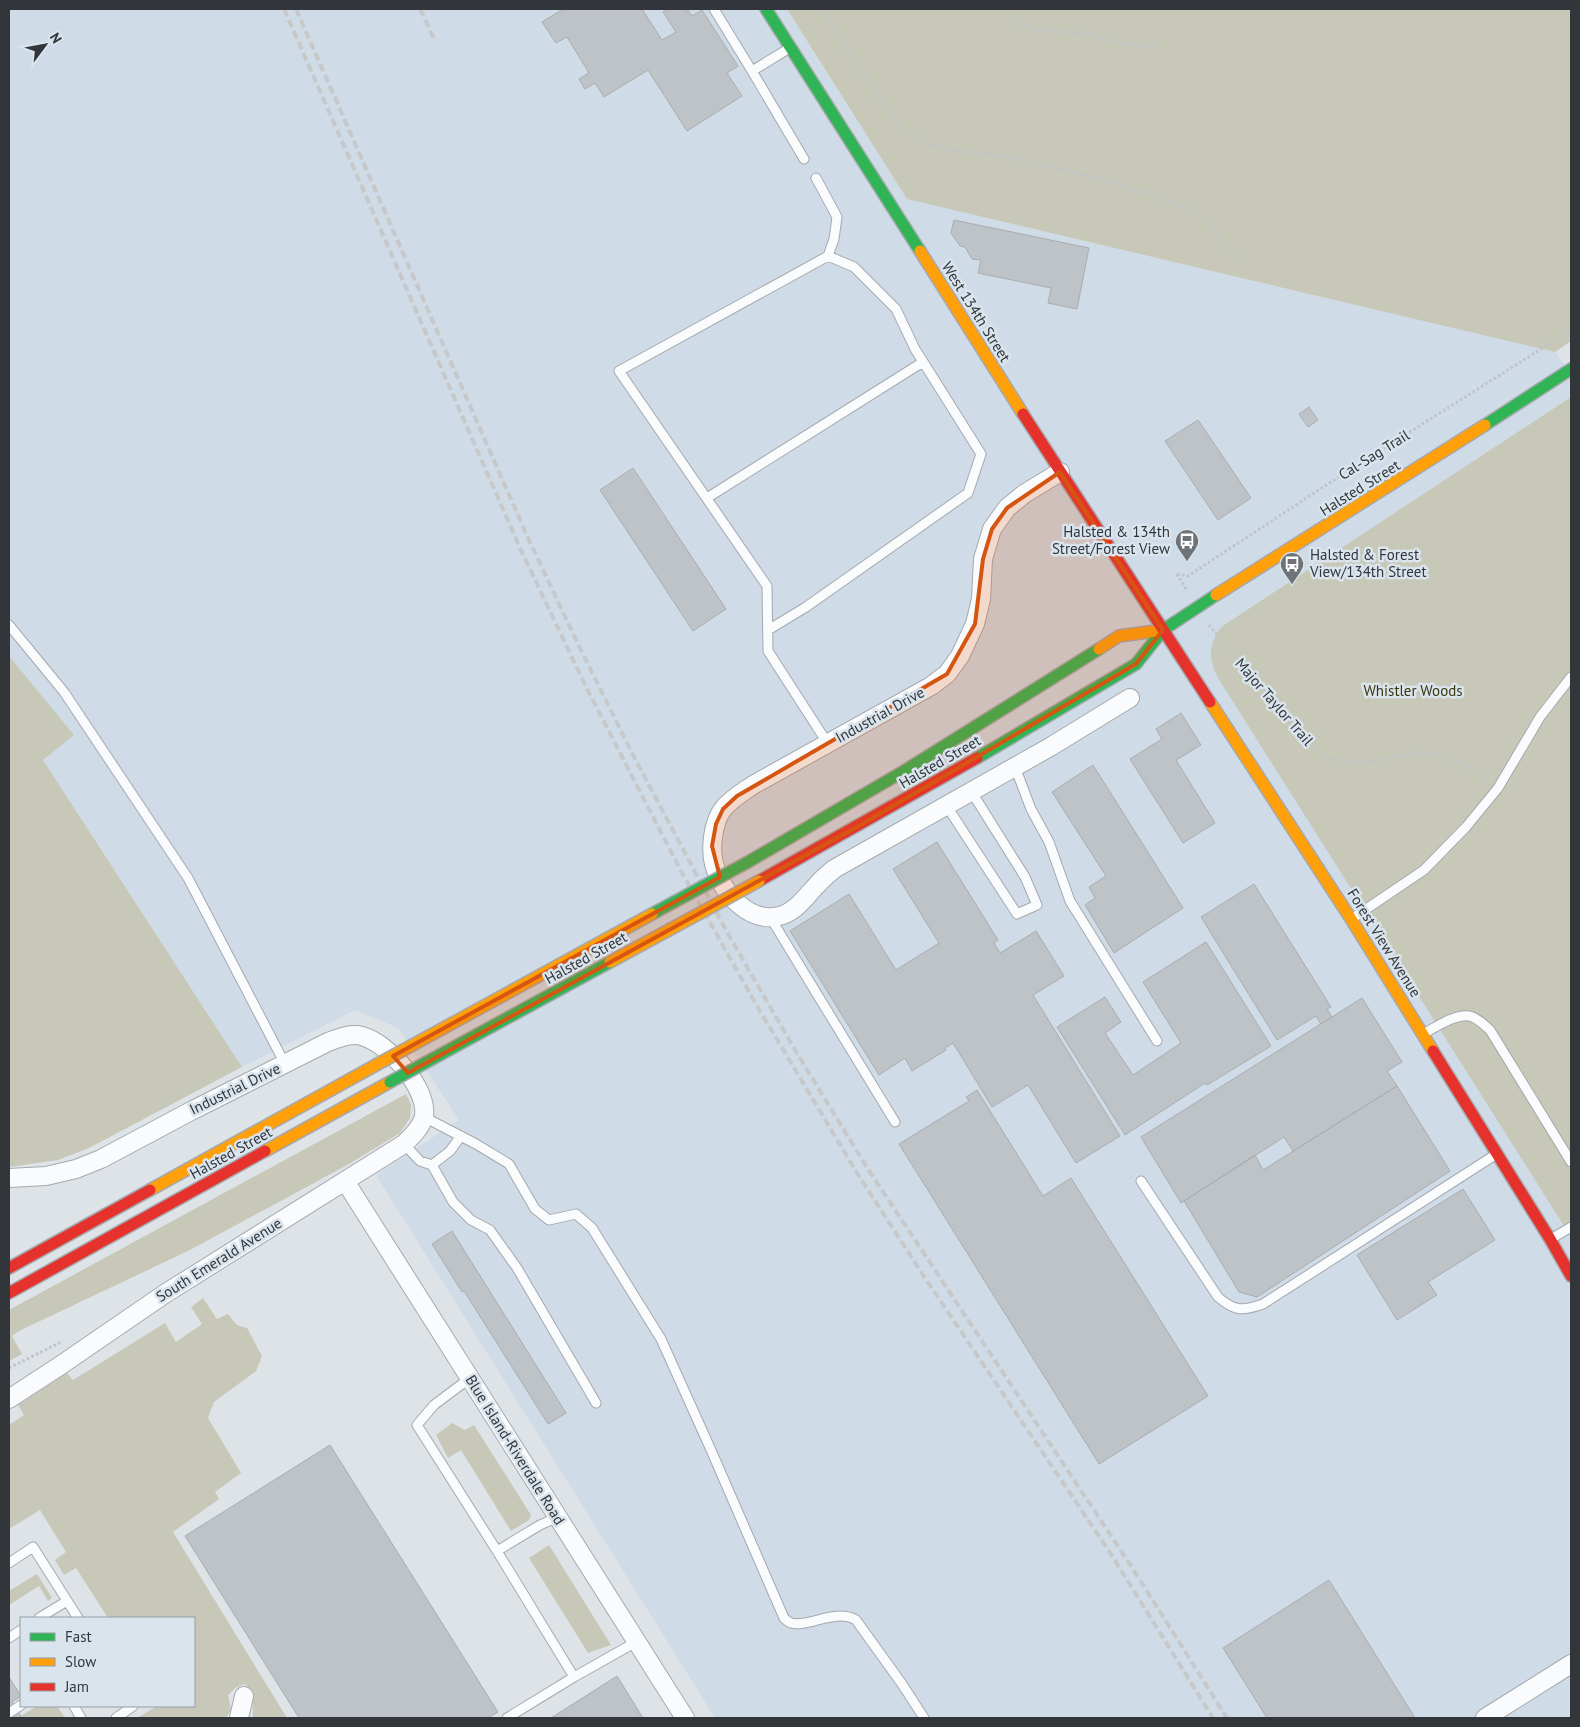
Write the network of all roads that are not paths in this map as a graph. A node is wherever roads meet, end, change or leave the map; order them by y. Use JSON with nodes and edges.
{"nodes":[{"id":1,"x":714,"y":9,"type":"edge"},
{"id":2,"x":766,"y":9,"type":"edge"},
{"id":3,"x":790,"y":47,"type":"junction"},
{"id":4,"x":752,"y":71,"type":"junction"},
{"id":5,"x":804,"y":159,"type":"dead end"},
{"id":6,"x":816,"y":178,"type":"dead end"},
{"id":7,"x":828,"y":256,"type":"junction"},
{"id":8,"x":923,"y":362,"type":"junction"},
{"id":9,"x":1571,"y":368,"type":"edge"},
{"id":10,"x":1060,"y":472,"type":"junction"},
{"id":11,"x":707,"y":498,"type":"junction"},
{"id":12,"x":9,"y":625,"type":"edge"},
{"id":13,"x":768,"y":630,"type":"junction"},
{"id":14,"x":1163,"y":630,"type":"junction"},
{"id":15,"x":1571,"y":677,"type":"edge"},
{"id":16,"x":1130,"y":698,"type":"dead end"},
{"id":17,"x":828,"y":744,"type":"junction"},
{"id":18,"x":1015,"y":766,"type":"junction"},
{"id":19,"x":971,"y":791,"type":"junction"},
{"id":20,"x":946,"y":805,"type":"junction"},
{"id":21,"x":770,"y":917,"type":"junction"},
{"id":22,"x":1351,"y":919,"type":"junction"},
{"id":23,"x":1423,"y":1034,"type":"junction"},
{"id":24,"x":1157,"y":1040,"type":"dead end"},
{"id":25,"x":285,"y":1064,"type":"junction"},
{"id":26,"x":424,"y":1117,"type":"junction"},
{"id":27,"x":895,"y":1122,"type":"dead end"},
{"id":28,"x":462,"y":1136,"type":"junction"},
{"id":29,"x":404,"y":1144,"type":"junction"},
{"id":30,"x":1498,"y":1154,"type":"junction"},
{"id":31,"x":1571,"y":1162,"type":"edge"},
{"id":32,"x":432,"y":1165,"type":"junction"},
{"id":33,"x":9,"y":1178,"type":"edge"},
{"id":34,"x":346,"y":1181,"type":"junction"},
{"id":35,"x":1141,"y":1181,"type":"dead end"},
{"id":36,"x":1571,"y":1227,"type":"edge"},
{"id":37,"x":1550,"y":1239,"type":"junction"},
{"id":38,"x":9,"y":1268,"type":"edge"},
{"id":39,"x":1571,"y":1276,"type":"edge"},
{"id":40,"x":9,"y":1293,"type":"edge"},
{"id":41,"x":470,"y":1378,"type":"junction"},
{"id":42,"x":9,"y":1399,"type":"edge"},
{"id":43,"x":596,"y":1403,"type":"dead end"},
{"id":44,"x":558,"y":1517,"type":"junction"},
{"id":45,"x":497,"y":1551,"type":"junction"},
{"id":46,"x":9,"y":1563,"type":"edge"},
{"id":47,"x":67,"y":1601,"type":"junction"},
{"id":48,"x":41,"y":1617,"type":"edge"},
{"id":49,"x":77,"y":1617,"type":"edge"},
{"id":50,"x":20,"y":1631,"type":"edge"},
{"id":51,"x":9,"y":1638,"type":"edge"},
{"id":52,"x":636,"y":1642,"type":"junction"},
{"id":53,"x":1571,"y":1664,"type":"edge"},
{"id":54,"x":574,"y":1677,"type":"junction"},
{"id":55,"x":244,"y":1696,"type":"dead end"},
{"id":56,"x":20,"y":1706,"type":"edge"},
{"id":57,"x":75,"y":1707,"type":"edge"},
{"id":58,"x":132,"y":1707,"type":"edge"},
{"id":59,"x":9,"y":1713,"type":"edge"},
{"id":60,"x":81,"y":1718,"type":"edge"},
{"id":61,"x":116,"y":1718,"type":"edge"},
{"id":62,"x":239,"y":1718,"type":"edge"},
{"id":63,"x":507,"y":1718,"type":"edge"},
{"id":64,"x":685,"y":1718,"type":"edge"},
{"id":65,"x":924,"y":1718,"type":"edge"},
{"id":66,"x":1485,"y":1718,"type":"edge"}],
"edges":[{"from":1,"to":4,"type":"lane"},
{"from":2,"to":3,"type":"main road","name":"West 134th Street"},
{"from":3,"to":4,"type":"lane"},
{"from":3,"to":10,"type":"main road","name":"West 134th Street"},
{"from":4,"to":5,"type":"lane"},
{"from":6,"to":7,"type":"lane"},
{"from":7,"to":8,"type":"lane"},
{"from":7,"to":11,"type":"lane"},
{"from":8,"to":11,"type":"lane"},
{"from":8,"to":13,"type":"lane"},
{"from":9,"to":14,"type":"main road","name":"Halsted Street"},
{"from":10,"to":14,"type":"main road","name":"West 134th Street"},
{"from":10,"to":17,"type":"street","name":"Industrial Drive"},
{"from":11,"to":13,"type":"lane"},
{"from":12,"to":25,"type":"lane"},
{"from":13,"to":17,"type":"lane"},
{"from":14,"to":22,"type":"main road","name":"Forest View Avenue"},
{"from":14,"to":38,"type":"main road","name":"Halsted Street","bridge":true},
{"from":14,"to":40,"type":"main road","name":"Halsted Street","bridge":true},
{"from":15,"to":22,"type":"lane"},
{"from":16,"to":18,"type":"street"},
{"from":17,"to":21,"type":"street","name":"Industrial Drive"},
{"from":18,"to":19,"type":"street"},
{"from":18,"to":24,"type":"lane"},
{"from":19,"to":20,"type":"street"},
{"from":19,"to":20,"type":"lane"},
{"from":20,"to":21,"type":"street"},
{"from":21,"to":27,"type":"lane"},
{"from":22,"to":23,"type":"main road","name":"Forest View Avenue"},
{"from":23,"to":30,"type":"main road","name":"Forest View Avenue"},
{"from":23,"to":31,"type":"lane"},
{"from":25,"to":26,"type":"street","name":"Industrial Drive"},
{"from":25,"to":33,"type":"street","name":"Industrial Drive"},
{"from":26,"to":28,"type":"lane"},
{"from":26,"to":29,"type":"street","name":"South Emerald Avenue"},
{"from":28,"to":32,"type":"lane"},
{"from":28,"to":65,"type":"lane"},
{"from":29,"to":32,"type":"lane"},
{"from":29,"to":34,"type":"street","name":"South Emerald Avenue"},
{"from":30,"to":35,"type":"lane"},
{"from":30,"to":37,"type":"main road","name":"Forest View Avenue"},
{"from":32,"to":43,"type":"lane"},
{"from":34,"to":41,"type":"street","name":"Blue Island-Riverdale Road"},
{"from":34,"to":42,"type":"street","name":"South Emerald Avenue"},
{"from":36,"to":37,"type":"lane"},
{"from":37,"to":39,"type":"main road","name":"Forest View Avenue"},
{"from":41,"to":44,"type":"street","name":"Blue Island-Riverdale Road"},
{"from":41,"to":45,"type":"lane"},
{"from":44,"to":45,"type":"lane"},
{"from":44,"to":52,"type":"street","name":"Blue Island-Riverdale Road"},
{"from":45,"to":54,"type":"lane"},
{"from":46,"to":47,"type":"lane"},
{"from":47,"to":48,"type":"lane"},
{"from":47,"to":49,"type":"lane"},
{"from":50,"to":51,"type":"lane"},
{"from":52,"to":54,"type":"lane"},
{"from":52,"to":64,"type":"street","name":"Blue Island-Riverdale Road"},
{"from":53,"to":66,"type":"street"},
{"from":54,"to":63,"type":"lane"},
{"from":55,"to":62,"type":"street"},
{"from":56,"to":59,"type":"lane"},
{"from":57,"to":60,"type":"lane"},
{"from":58,"to":61,"type":"lane"}]}
